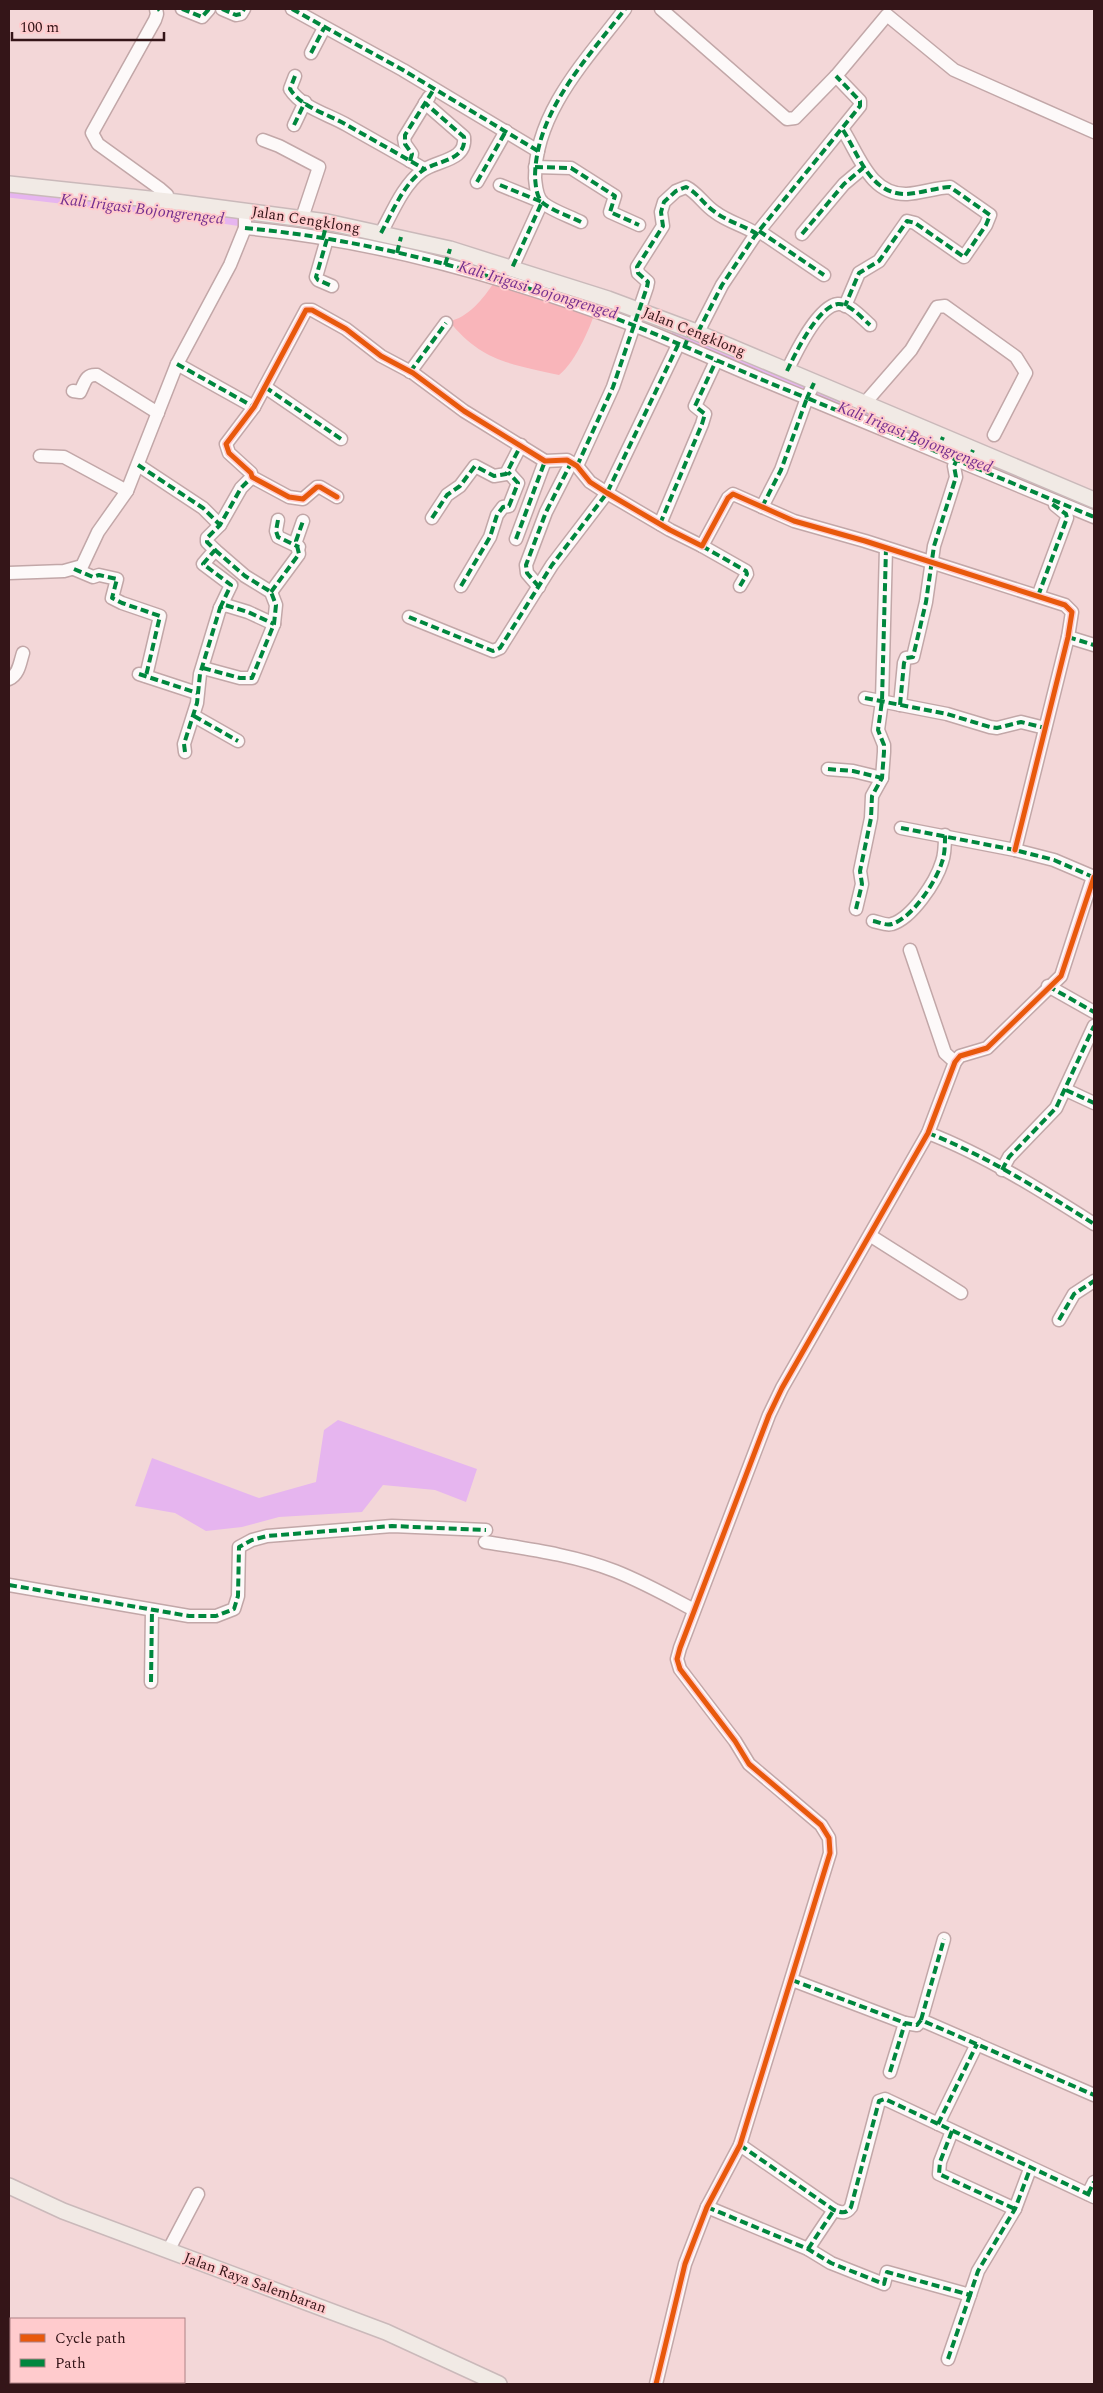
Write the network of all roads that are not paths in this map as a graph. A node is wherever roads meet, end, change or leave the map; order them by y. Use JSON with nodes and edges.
{"nodes":[{"id":1,"x":157,"y":9,"type":"edge"},
{"id":2,"x":182,"y":9,"type":"edge"},
{"id":3,"x":209,"y":9,"type":"edge"},
{"id":4,"x":222,"y":9,"type":"edge"},
{"id":5,"x":244,"y":9,"type":"edge"},
{"id":6,"x":292,"y":9,"type":"edge"},
{"id":7,"x":625,"y":9,"type":"edge"},
{"id":8,"x":661,"y":9,"type":"edge"},
{"id":9,"x":889,"y":12,"type":"edge"},
{"id":10,"x":324,"y":28,"type":"junction"},
{"id":11,"x":311,"y":53,"type":"dead end"},
{"id":12,"x":296,"y":76,"type":"dead end"},
{"id":13,"x":836,"y":76,"type":"junction"},
{"id":14,"x":434,"y":88,"type":"junction"},
{"id":15,"x":305,"y":102,"type":"junction"},
{"id":16,"x":425,"y":104,"type":"junction"},
{"id":17,"x":294,"y":124,"type":"dead end"},
{"id":18,"x":843,"y":130,"type":"junction"},
{"id":19,"x":506,"y":131,"type":"junction"},
{"id":20,"x":1094,"y":132,"type":"edge"},
{"id":21,"x":263,"y":140,"type":"dead end"},
{"id":22,"x":538,"y":151,"type":"junction"},
{"id":23,"x":410,"y":161,"type":"junction"},
{"id":24,"x":535,"y":167,"type":"junction"},
{"id":25,"x":863,"y":168,"type":"junction"},
{"id":26,"x":424,"y":169,"type":"junction"},
{"id":27,"x":477,"y":182,"type":"dead end"},
{"id":28,"x":9,"y":184,"type":"edge"},
{"id":29,"x":500,"y":185,"type":"dead end"},
{"id":30,"x":168,"y":201,"type":"junction"},
{"id":31,"x":542,"y":202,"type":"junction"},
{"id":32,"x":302,"y":218,"type":"junction"},
{"id":33,"x":246,"y":219,"type":"junction"},
{"id":34,"x":581,"y":222,"type":"dead end"},
{"id":35,"x":327,"y":223,"type":"junction"},
{"id":36,"x":638,"y":225,"type":"dead end"},
{"id":37,"x":381,"y":233,"type":"junction"},
{"id":38,"x":758,"y":233,"type":"junction"},
{"id":39,"x":802,"y":234,"type":"dead end"},
{"id":40,"x":325,"y":238,"type":"junction"},
{"id":41,"x":398,"y":246,"type":"junction"},
{"id":42,"x":448,"y":258,"type":"junction"},
{"id":43,"x":512,"y":268,"type":"junction"},
{"id":44,"x":824,"y":275,"type":"dead end"},
{"id":45,"x":332,"y":286,"type":"dead end"},
{"id":46,"x":845,"y":306,"type":"junction"},
{"id":47,"x":635,"y":318,"type":"junction"},
{"id":48,"x":446,"y":323,"type":"dead end"},
{"id":49,"x":870,"y":325,"type":"dead end"},
{"id":50,"x":687,"y":339,"type":"junction"},
{"id":51,"x":716,"y":361,"type":"junction"},
{"id":52,"x":177,"y":364,"type":"junction"},
{"id":53,"x":788,"y":371,"type":"junction"},
{"id":54,"x":410,"y":372,"type":"junction"},
{"id":55,"x":265,"y":387,"type":"junction"},
{"id":56,"x":72,"y":391,"type":"dead end"},
{"id":57,"x":810,"y":391,"type":"junction"},
{"id":58,"x":864,"y":404,"type":"junction"},
{"id":59,"x":254,"y":408,"type":"junction"},
{"id":60,"x":158,"y":413,"type":"junction"},
{"id":61,"x":994,"y":434,"type":"dead end"},
{"id":62,"x":342,"y":439,"type":"dead end"},
{"id":63,"x":940,"y":444,"type":"junction"},
{"id":64,"x":521,"y":445,"type":"junction"},
{"id":65,"x":40,"y":456,"type":"dead end"},
{"id":66,"x":968,"y":457,"type":"junction"},
{"id":67,"x":545,"y":461,"type":"junction"},
{"id":68,"x":138,"y":465,"type":"junction"},
{"id":69,"x":574,"y":465,"type":"junction"},
{"id":70,"x":508,"y":472,"type":"junction"},
{"id":71,"x":252,"y":477,"type":"junction"},
{"id":72,"x":127,"y":490,"type":"junction"},
{"id":73,"x":606,"y":493,"type":"junction"},
{"id":74,"x":1044,"y":495,"type":"junction"},
{"id":75,"x":337,"y":497,"type":"dead end"},
{"id":76,"x":1094,"y":500,"type":"edge"},
{"id":77,"x":762,"y":507,"type":"junction"},
{"id":78,"x":1094,"y":517,"type":"edge"},
{"id":79,"x":432,"y":518,"type":"dead end"},
{"id":80,"x":278,"y":520,"type":"dead end"},
{"id":81,"x":303,"y":521,"type":"dead end"},
{"id":82,"x":220,"y":524,"type":"junction"},
{"id":83,"x":660,"y":524,"type":"junction"},
{"id":84,"x":516,"y":539,"type":"dead end"},
{"id":85,"x":702,"y":546,"type":"junction"},
{"id":86,"x":299,"y":548,"type":"junction"},
{"id":87,"x":886,"y":548,"type":"junction"},
{"id":88,"x":215,"y":550,"type":"junction"},
{"id":89,"x":931,"y":562,"type":"junction"},
{"id":90,"x":74,"y":569,"type":"junction"},
{"id":91,"x":9,"y":573,"type":"edge"},
{"id":92,"x":461,"y":586,"type":"dead end"},
{"id":93,"x":740,"y":586,"type":"dead end"},
{"id":94,"x":539,"y":587,"type":"junction"},
{"id":95,"x":272,"y":592,"type":"junction"},
{"id":96,"x":1038,"y":596,"type":"junction"},
{"id":97,"x":220,"y":608,"type":"junction"},
{"id":98,"x":408,"y":617,"type":"dead end"},
{"id":99,"x":274,"y":624,"type":"junction"},
{"id":100,"x":1068,"y":637,"type":"junction"},
{"id":101,"x":1094,"y":645,"type":"edge"},
{"id":102,"x":23,"y":653,"type":"dead end"},
{"id":103,"x":203,"y":668,"type":"junction"},
{"id":104,"x":9,"y":679,"type":"edge"},
{"id":105,"x":198,"y":692,"type":"junction"},
{"id":106,"x":865,"y":698,"type":"dead end"},
{"id":107,"x":882,"y":701,"type":"junction"},
{"id":108,"x":900,"y":704,"type":"junction"},
{"id":109,"x":194,"y":716,"type":"junction"},
{"id":110,"x":1045,"y":728,"type":"junction"},
{"id":111,"x":238,"y":741,"type":"dead end"},
{"id":112,"x":185,"y":752,"type":"dead end"},
{"id":113,"x":828,"y":769,"type":"dead end"},
{"id":114,"x":882,"y":778,"type":"junction"},
{"id":115,"x":901,"y":828,"type":"dead end"},
{"id":116,"x":945,"y":835,"type":"junction"},
{"id":117,"x":1015,"y":850,"type":"junction"},
{"id":118,"x":1094,"y":877,"type":"edge"},
{"id":119,"x":856,"y":909,"type":"dead end"},
{"id":120,"x":873,"y":921,"type":"dead end"},
{"id":121,"x":910,"y":950,"type":"dead end"},
{"id":122,"x":1048,"y":986,"type":"junction"},
{"id":123,"x":1094,"y":1012,"type":"edge"},
{"id":124,"x":1094,"y":1026,"type":"edge"},
{"id":125,"x":955,"y":1062,"type":"junction"},
{"id":126,"x":1066,"y":1090,"type":"junction"},
{"id":127,"x":1094,"y":1102,"type":"edge"},
{"id":128,"x":928,"y":1133,"type":"junction"},
{"id":129,"x":1002,"y":1170,"type":"junction"},
{"id":130,"x":1094,"y":1224,"type":"edge"},
{"id":131,"x":871,"y":1236,"type":"junction"},
{"id":132,"x":1094,"y":1280,"type":"edge"},
{"id":133,"x":961,"y":1293,"type":"dead end"},
{"id":134,"x":1059,"y":1320,"type":"dead end"},
{"id":135,"x":9,"y":1585,"type":"edge"},
{"id":136,"x":152,"y":1610,"type":"junction"},
{"id":137,"x":694,"y":1610,"type":"junction"},
{"id":138,"x":151,"y":1682,"type":"dead end"},
{"id":139,"x":944,"y":1939,"type":"dead end"},
{"id":140,"x":792,"y":1980,"type":"junction"},
{"id":141,"x":921,"y":2020,"type":"junction"},
{"id":142,"x":905,"y":2023,"type":"junction"},
{"id":143,"x":977,"y":2044,"type":"junction"},
{"id":144,"x":890,"y":2072,"type":"dead end"},
{"id":145,"x":1094,"y":2095,"type":"edge"},
{"id":146,"x":938,"y":2124,"type":"junction"},
{"id":147,"x":952,"y":2131,"type":"junction"},
{"id":148,"x":740,"y":2145,"type":"junction"},
{"id":149,"x":1030,"y":2169,"type":"junction"},
{"id":150,"x":1094,"y":2182,"type":"edge"},
{"id":151,"x":9,"y":2186,"type":"edge"},
{"id":152,"x":198,"y":2194,"type":"dead end"},
{"id":153,"x":1091,"y":2196,"type":"edge"},
{"id":154,"x":707,"y":2208,"type":"junction"},
{"id":155,"x":1015,"y":2209,"type":"junction"},
{"id":156,"x":834,"y":2210,"type":"junction"},
{"id":157,"x":808,"y":2250,"type":"junction"},
{"id":158,"x":168,"y":2251,"type":"junction"},
{"id":159,"x":970,"y":2295,"type":"junction"},
{"id":160,"x":948,"y":2360,"type":"dead end"},
{"id":161,"x":499,"y":2384,"type":"edge"},
{"id":162,"x":656,"y":2384,"type":"edge"}],
"edges":[{"from":1,"to":30,"type":"street"},
{"from":2,"to":3,"type":"street"},
{"from":4,"to":5,"type":"street"},
{"from":6,"to":10,"type":"street"},
{"from":7,"to":22,"type":"street"},
{"from":8,"to":13,"type":"street"},
{"from":9,"to":13,"type":"street"},
{"from":9,"to":20,"type":"street"},
{"from":10,"to":11,"type":"street"},
{"from":10,"to":14,"type":"street"},
{"from":12,"to":15,"type":"street"},
{"from":13,"to":18,"type":"street"},
{"from":14,"to":16,"type":"street"},
{"from":14,"to":19,"type":"street"},
{"from":15,"to":17,"type":"street"},
{"from":15,"to":23,"type":"street"},
{"from":16,"to":23,"type":"street"},
{"from":16,"to":26,"type":"street"},
{"from":18,"to":25,"type":"street"},
{"from":18,"to":38,"type":"street"},
{"from":19,"to":22,"type":"street"},
{"from":19,"to":27,"type":"street"},
{"from":21,"to":32,"type":"street"},
{"from":22,"to":24,"type":"street"},
{"from":23,"to":26,"type":"street"},
{"from":24,"to":31,"type":"street"},
{"from":24,"to":36,"type":"street"},
{"from":25,"to":39,"type":"street"},
{"from":25,"to":46,"type":"street"},
{"from":26,"to":37,"type":"street"},
{"from":28,"to":30,"type":"main road","name":"Jalan Cengklong"},
{"from":29,"to":31,"type":"street"},
{"from":30,"to":33,"type":"main road","name":"Jalan Cengklong"},
{"from":31,"to":34,"type":"street"},
{"from":31,"to":43,"type":"street"},
{"from":32,"to":33,"type":"main road","name":"Jalan Cengklong"},
{"from":32,"to":35,"type":"main road","name":"Jalan Cengklong"},
{"from":33,"to":40,"type":"street"},
{"from":33,"to":52,"type":"street"},
{"from":35,"to":37,"type":"main road","name":"Jalan Cengklong"},
{"from":35,"to":40,"type":"street"},
{"from":37,"to":41,"type":"main road","name":"Jalan Cengklong"},
{"from":38,"to":44,"type":"street"},
{"from":38,"to":47,"type":"street"},
{"from":38,"to":50,"type":"street"},
{"from":40,"to":41,"type":"street"},
{"from":40,"to":45,"type":"street"},
{"from":41,"to":42,"type":"main road","name":"Jalan Cengklong"},
{"from":42,"to":43,"type":"main road","name":"Jalan Cengklong"},
{"from":42,"to":47,"type":"street"},
{"from":43,"to":47,"type":"main road","name":"Jalan Cengklong"},
{"from":46,"to":49,"type":"street"},
{"from":46,"to":53,"type":"street"},
{"from":47,"to":50,"type":"main road","name":"Jalan Cengklong"},
{"from":47,"to":69,"type":"street"},
{"from":48,"to":54,"type":"street"},
{"from":50,"to":51,"type":"street"},
{"from":50,"to":53,"type":"main road","name":"Jalan Cengklong"},
{"from":50,"to":73,"type":"street"},
{"from":51,"to":57,"type":"street"},
{"from":51,"to":83,"type":"street"},
{"from":52,"to":59,"type":"street"},
{"from":52,"to":60,"type":"street"},
{"from":53,"to":57,"type":"main road","name":"Jalan Cengklong"},
{"from":54,"to":55,"type":"street"},
{"from":54,"to":64,"type":"street"},
{"from":55,"to":59,"type":"street"},
{"from":55,"to":62,"type":"street"},
{"from":56,"to":60,"type":"street"},
{"from":57,"to":58,"type":"main road","name":"Jalan Cengklong"},
{"from":57,"to":63,"type":"street"},
{"from":57,"to":77,"type":"street"},
{"from":58,"to":61,"type":"street"},
{"from":58,"to":63,"type":"main road","name":"Jalan Cengklong"},
{"from":59,"to":71,"type":"street"},
{"from":60,"to":68,"type":"street"},
{"from":63,"to":66,"type":"main road","name":"Jalan Cengklong"},
{"from":64,"to":67,"type":"street"},
{"from":64,"to":70,"type":"street"},
{"from":65,"to":72,"type":"street"},
{"from":66,"to":74,"type":"street"},
{"from":66,"to":76,"type":"main road","name":"Jalan Cengklong"},
{"from":66,"to":89,"type":"street"},
{"from":67,"to":69,"type":"street"},
{"from":67,"to":84,"type":"street"},
{"from":68,"to":72,"type":"street"},
{"from":68,"to":82,"type":"street"},
{"from":69,"to":73,"type":"street"},
{"from":69,"to":94,"type":"street"},
{"from":70,"to":79,"type":"street"},
{"from":70,"to":92,"type":"street"},
{"from":71,"to":75,"type":"street"},
{"from":71,"to":82,"type":"street"},
{"from":72,"to":90,"type":"street"},
{"from":73,"to":83,"type":"street"},
{"from":73,"to":94,"type":"street"},
{"from":74,"to":78,"type":"street"},
{"from":74,"to":96,"type":"street"},
{"from":77,"to":85,"type":"street"},
{"from":77,"to":87,"type":"street"},
{"from":80,"to":86,"type":"street"},
{"from":81,"to":86,"type":"street"},
{"from":82,"to":88,"type":"street"},
{"from":83,"to":85,"type":"street"},
{"from":85,"to":93,"type":"street"},
{"from":86,"to":95,"type":"street"},
{"from":87,"to":89,"type":"street"},
{"from":87,"to":107,"type":"street"},
{"from":88,"to":95,"type":"street"},
{"from":88,"to":97,"type":"street"},
{"from":89,"to":96,"type":"street"},
{"from":89,"to":108,"type":"street"},
{"from":90,"to":91,"type":"street"},
{"from":90,"to":105,"type":"street"},
{"from":94,"to":98,"type":"street"},
{"from":95,"to":99,"type":"street"},
{"from":96,"to":100,"type":"street"},
{"from":97,"to":99,"type":"street"},
{"from":97,"to":103,"type":"street"},
{"from":99,"to":103,"type":"street"},
{"from":100,"to":101,"type":"street"},
{"from":100,"to":110,"type":"street"},
{"from":102,"to":104,"type":"street"},
{"from":103,"to":105,"type":"street"},
{"from":105,"to":109,"type":"street"},
{"from":106,"to":107,"type":"street"},
{"from":107,"to":108,"type":"street"},
{"from":107,"to":114,"type":"street"},
{"from":108,"to":110,"type":"street"},
{"from":109,"to":111,"type":"street"},
{"from":109,"to":112,"type":"street"},
{"from":110,"to":117,"type":"street"},
{"from":113,"to":114,"type":"street"},
{"from":114,"to":119,"type":"street"},
{"from":115,"to":116,"type":"street"},
{"from":116,"to":117,"type":"street"},
{"from":116,"to":120,"type":"street"},
{"from":117,"to":118,"type":"street"},
{"from":118,"to":122,"type":"street"},
{"from":121,"to":125,"type":"street"},
{"from":122,"to":123,"type":"street"},
{"from":122,"to":125,"type":"street"},
{"from":124,"to":126,"type":"street"},
{"from":125,"to":128,"type":"street"},
{"from":126,"to":127,"type":"street"},
{"from":126,"to":129,"type":"street"},
{"from":128,"to":129,"type":"street"},
{"from":128,"to":131,"type":"street"},
{"from":129,"to":130,"type":"street"},
{"from":131,"to":133,"type":"street"},
{"from":131,"to":137,"type":"street"},
{"from":132,"to":134,"type":"street"},
{"from":135,"to":136,"type":"street"},
{"from":136,"to":137,"type":"street"},
{"from":136,"to":138,"type":"street"},
{"from":137,"to":140,"type":"street"},
{"from":139,"to":141,"type":"street"},
{"from":140,"to":142,"type":"street"},
{"from":140,"to":148,"type":"street"},
{"from":141,"to":142,"type":"street"},
{"from":141,"to":143,"type":"street"},
{"from":142,"to":144,"type":"street"},
{"from":143,"to":145,"type":"street"},
{"from":143,"to":146,"type":"street"},
{"from":146,"to":147,"type":"street"},
{"from":146,"to":156,"type":"street"},
{"from":147,"to":149,"type":"street"},
{"from":147,"to":155,"type":"street"},
{"from":148,"to":154,"type":"street"},
{"from":148,"to":156,"type":"street"},
{"from":149,"to":153,"type":"street"},
{"from":149,"to":155,"type":"street"},
{"from":150,"to":153,"type":"street"},
{"from":151,"to":158,"type":"main road","name":"Jalan Raya Salembaran"},
{"from":152,"to":158,"type":"street"},
{"from":154,"to":157,"type":"street"},
{"from":154,"to":162,"type":"street"},
{"from":155,"to":159,"type":"street"},
{"from":156,"to":157,"type":"street"},
{"from":157,"to":159,"type":"street"},
{"from":158,"to":161,"type":"main road","name":"Jalan Raya Salembaran"},
{"from":159,"to":160,"type":"street"}]}
